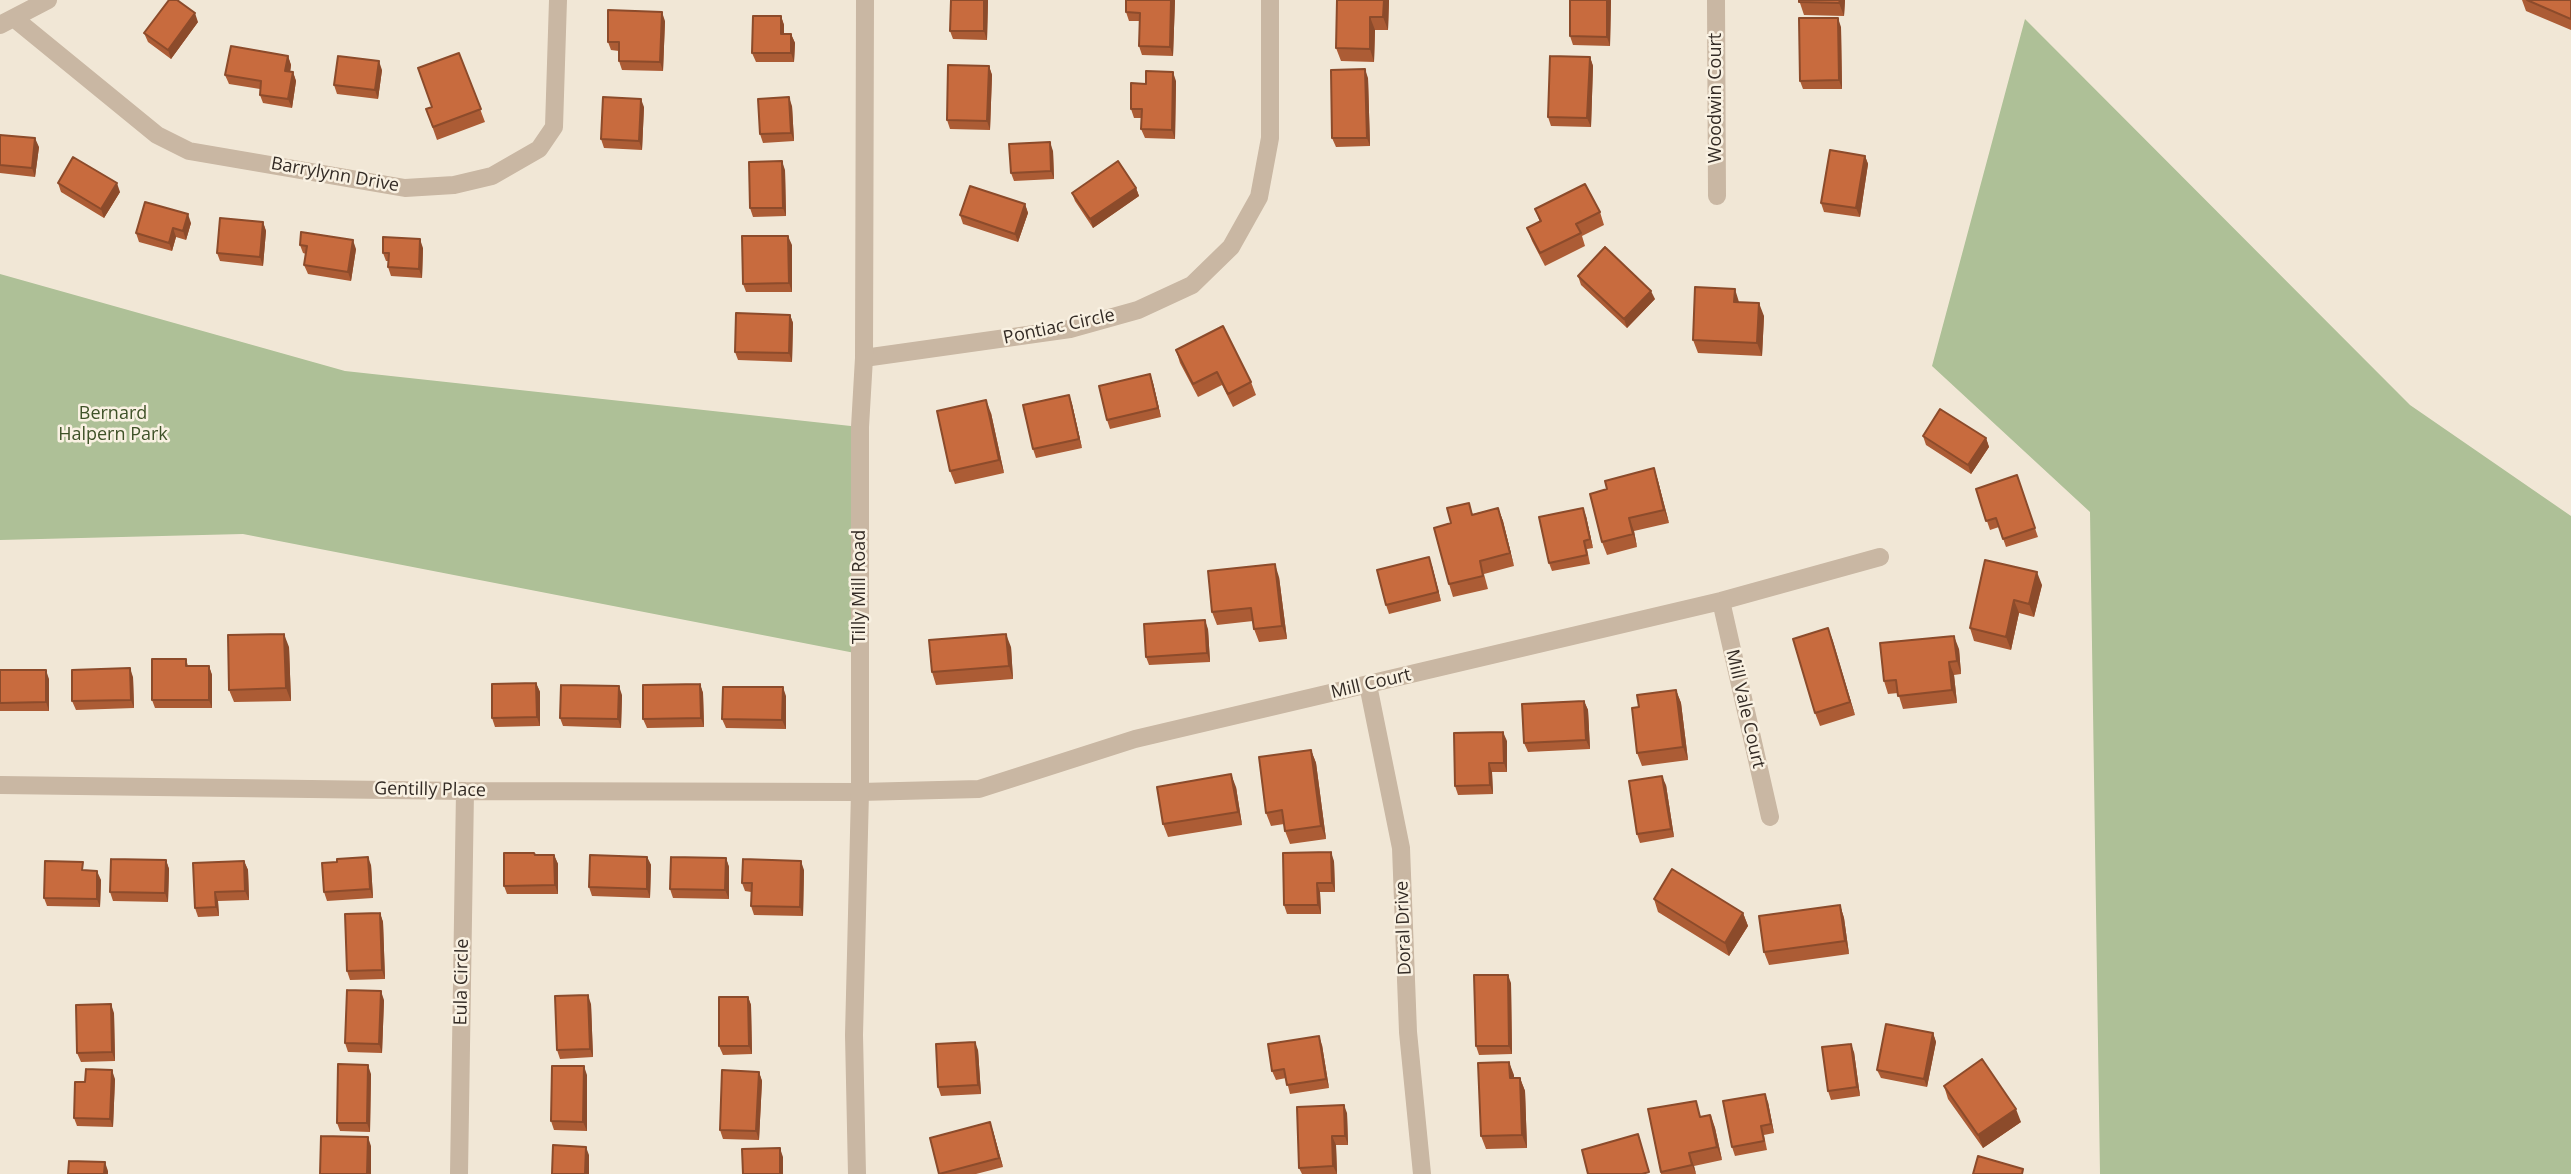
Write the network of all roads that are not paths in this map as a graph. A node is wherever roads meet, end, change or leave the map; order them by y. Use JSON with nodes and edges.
{"nodes":[{"id":1,"x":48,"y":0,"type":"edge"},
{"id":2,"x":558,"y":0,"type":"edge"},
{"id":3,"x":865,"y":0,"type":"edge"},
{"id":4,"x":1270,"y":0,"type":"edge"},
{"id":5,"x":1716,"y":0,"type":"edge"},
{"id":6,"x":8,"y":22,"type":"edge"},
{"id":7,"x":1717,"y":196,"type":"dead end"},
{"id":8,"x":864,"y":358,"type":"junction"},
{"id":9,"x":1880,"y":557,"type":"dead end"},
{"id":10,"x":1721,"y":601,"type":"junction"},
{"id":11,"x":1368,"y":685,"type":"junction"},
{"id":12,"x":0,"y":785,"type":"edge"},
{"id":13,"x":465,"y":791,"type":"junction"},
{"id":14,"x":860,"y":792,"type":"junction"},
{"id":15,"x":1770,"y":817,"type":"dead end"},
{"id":16,"x":459,"y":1174,"type":"edge"},
{"id":17,"x":857,"y":1174,"type":"edge"},
{"id":18,"x":1422,"y":1174,"type":"edge"}],
"edges":[{"from":1,"to":6,"type":"street"},
{"from":2,"to":6,"type":"street","name":"Barrylynn Drive"},
{"from":3,"to":8,"type":"street","name":"Tilly Mill Road"},
{"from":4,"to":8,"type":"street","name":"Pontiac Circle"},
{"from":5,"to":7,"type":"street","name":"Woodwin Court"},
{"from":8,"to":14,"type":"street","name":"Tilly Mill Road"},
{"from":9,"to":10,"type":"street","name":"Mill Court"},
{"from":10,"to":11,"type":"street","name":"Mill Court"},
{"from":10,"to":15,"type":"street","name":"Mill Vale Court"},
{"from":11,"to":14,"type":"street","name":"Mill Court"},
{"from":11,"to":18,"type":"street","name":"Doral Drive"},
{"from":12,"to":13,"type":"street","name":"Gentilly Place"},
{"from":13,"to":14,"type":"street","name":"Gentilly Place"},
{"from":13,"to":16,"type":"street","name":"Eula Circle"},
{"from":14,"to":17,"type":"street","name":"Tilly Mill Road"}]}
